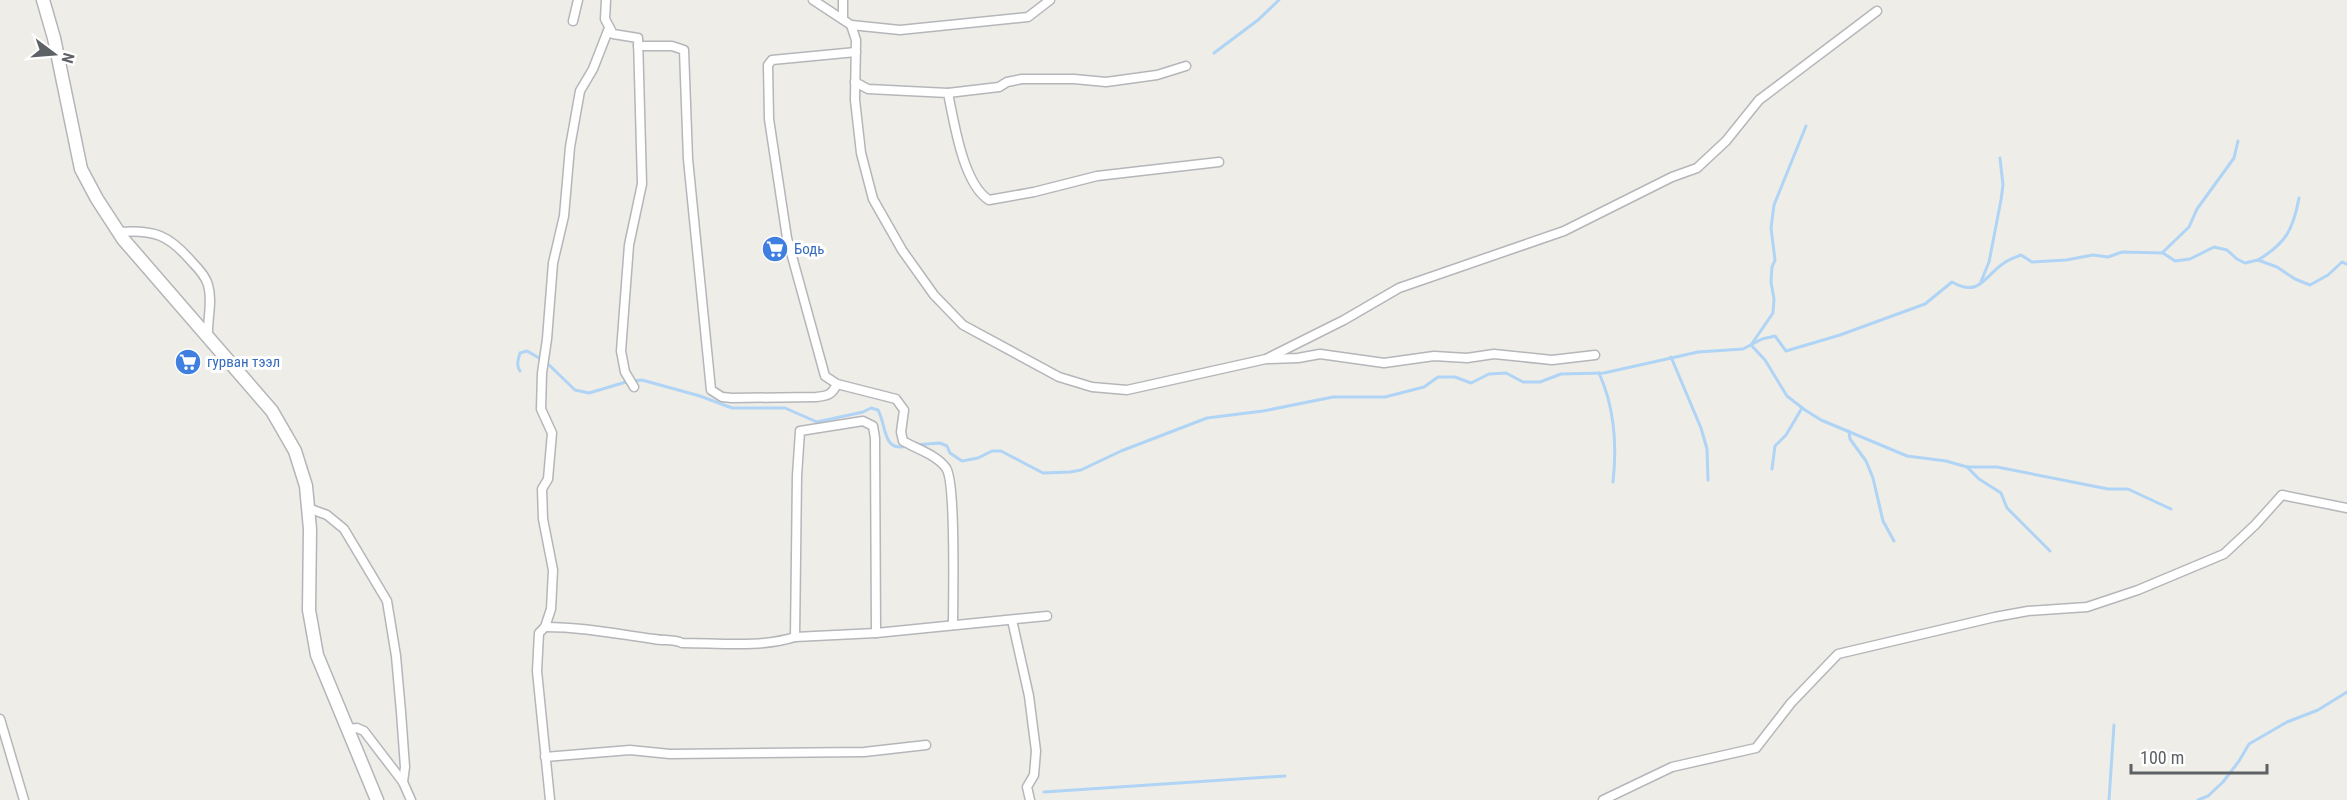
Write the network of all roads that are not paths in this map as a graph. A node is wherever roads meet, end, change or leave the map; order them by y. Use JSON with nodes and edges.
{"nodes":[{"id":1,"x":43,"y":0,"type":"edge"},
{"id":2,"x":578,"y":0,"type":"edge"},
{"id":3,"x":606,"y":0,"type":"edge"},
{"id":4,"x":813,"y":0,"type":"edge"},
{"id":5,"x":843,"y":0,"type":"edge"},
{"id":6,"x":1050,"y":0,"type":"edge"},
{"id":7,"x":1877,"y":11,"type":"dead end"},
{"id":8,"x":843,"y":19,"type":"junction"},
{"id":9,"x":573,"y":21,"type":"dead end"},
{"id":10,"x":852,"y":25,"type":"junction"},
{"id":11,"x":609,"y":28,"type":"junction"},
{"id":12,"x":638,"y":46,"type":"junction"},
{"id":13,"x":856,"y":52,"type":"junction"},
{"id":14,"x":1186,"y":66,"type":"dead end"},
{"id":15,"x":855,"y":82,"type":"junction"},
{"id":16,"x":948,"y":93,"type":"junction"},
{"id":17,"x":1219,"y":162,"type":"dead end"},
{"id":18,"x":118,"y":232,"type":"junction"},
{"id":19,"x":208,"y":337,"type":"junction"},
{"id":20,"x":1594,"y":354,"type":"dead end"},
{"id":21,"x":1266,"y":359,"type":"junction"},
{"id":22,"x":837,"y":384,"type":"junction"},
{"id":23,"x":634,"y":387,"type":"dead end"},
{"id":24,"x":308,"y":508,"type":"junction"},
{"id":25,"x":2347,"y":508,"type":"edge"},
{"id":26,"x":1047,"y":616,"type":"dead end"},
{"id":27,"x":1012,"y":620,"type":"junction"},
{"id":28,"x":953,"y":625,"type":"junction"},
{"id":29,"x":545,"y":627,"type":"junction"},
{"id":30,"x":876,"y":633,"type":"junction"},
{"id":31,"x":795,"y":637,"type":"junction"},
{"id":32,"x":0,"y":719,"type":"edge"},
{"id":33,"x":347,"y":729,"type":"junction"},
{"id":34,"x":926,"y":744,"type":"dead end"},
{"id":35,"x":545,"y":757,"type":"junction"},
{"id":36,"x":403,"y":782,"type":"junction"},
{"id":37,"x":24,"y":800,"type":"edge"},
{"id":38,"x":377,"y":800,"type":"edge"},
{"id":39,"x":411,"y":800,"type":"edge"},
{"id":40,"x":550,"y":800,"type":"edge"},
{"id":41,"x":1030,"y":800,"type":"edge"},
{"id":42,"x":1603,"y":800,"type":"edge"}],
"edges":[{"from":1,"to":18,"type":"main road"},
{"from":2,"to":9,"type":"street"},
{"from":3,"to":11,"type":"street"},
{"from":4,"to":8,"type":"street"},
{"from":5,"to":8,"type":"street"},
{"from":6,"to":10,"type":"street"},
{"from":7,"to":21,"type":"street"},
{"from":8,"to":10,"type":"street"},
{"from":10,"to":13,"type":"street"},
{"from":11,"to":12,"type":"street"},
{"from":11,"to":29,"type":"street"},
{"from":12,"to":22,"type":"street"},
{"from":12,"to":23,"type":"street"},
{"from":13,"to":15,"type":"street"},
{"from":13,"to":22,"type":"street"},
{"from":14,"to":16,"type":"street"},
{"from":15,"to":16,"type":"street"},
{"from":15,"to":21,"type":"street"},
{"from":16,"to":17,"type":"street"},
{"from":18,"to":19,"type":"main road"},
{"from":18,"to":19,"type":"street"},
{"from":19,"to":24,"type":"main road"},
{"from":20,"to":21,"type":"street"},
{"from":22,"to":28,"type":"street"},
{"from":24,"to":33,"type":"main road"},
{"from":24,"to":36,"type":"street"},
{"from":25,"to":42,"type":"street"},
{"from":26,"to":27,"type":"street"},
{"from":27,"to":28,"type":"street"},
{"from":27,"to":41,"type":"street"},
{"from":28,"to":30,"type":"street"},
{"from":29,"to":31,"type":"street"},
{"from":29,"to":35,"type":"street"},
{"from":30,"to":31,"type":"street"},
{"from":30,"to":31,"type":"street"},
{"from":32,"to":37,"type":"street"},
{"from":33,"to":36,"type":"street"},
{"from":33,"to":38,"type":"main road"},
{"from":34,"to":35,"type":"street"},
{"from":35,"to":40,"type":"street"},
{"from":36,"to":39,"type":"street"}]}
